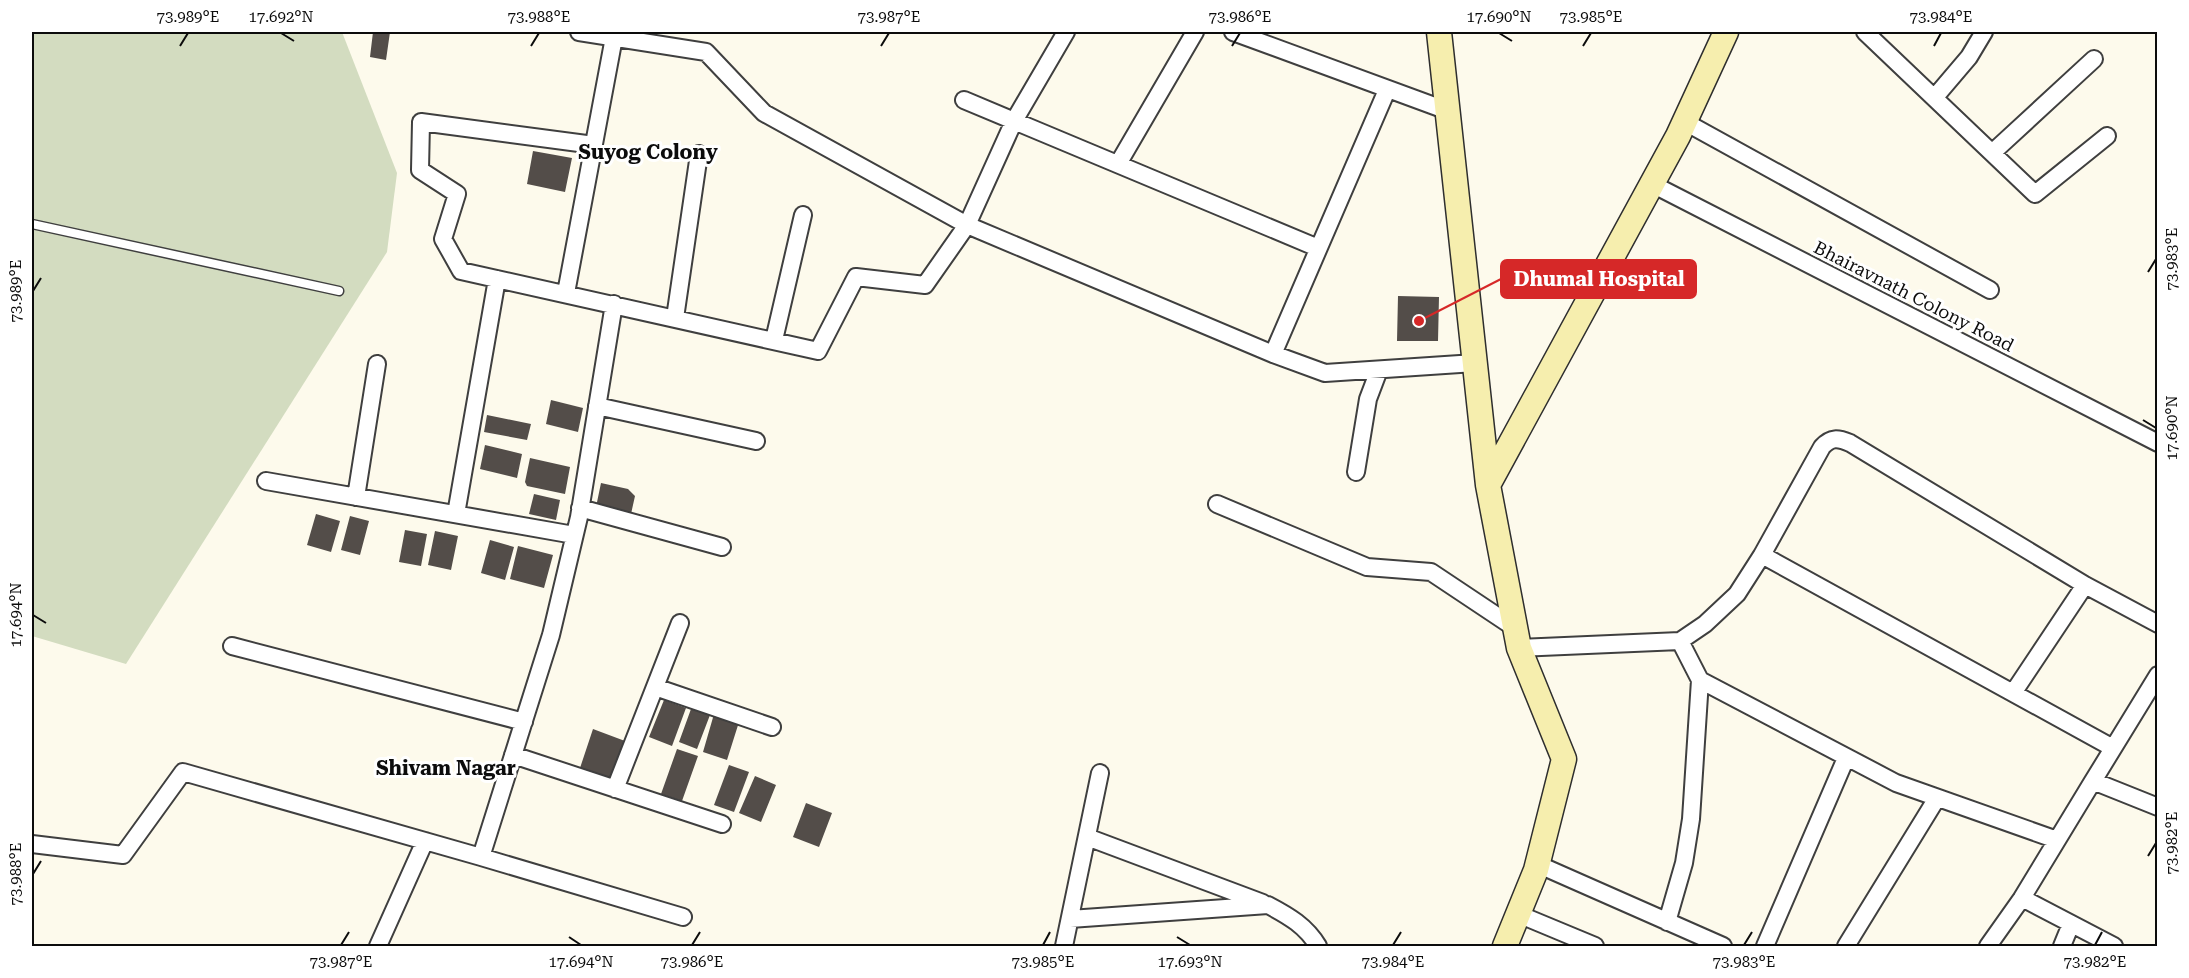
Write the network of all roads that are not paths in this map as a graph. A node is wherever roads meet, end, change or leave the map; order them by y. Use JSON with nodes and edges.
{"nodes":[{"id":1,"x":579,"y":32,"type":"edge"},
{"id":2,"x":1066,"y":32,"type":"edge"},
{"id":3,"x":1195,"y":32,"type":"edge"},
{"id":4,"x":1233,"y":32,"type":"edge"},
{"id":5,"x":1439,"y":32,"type":"edge"},
{"id":6,"x":1726,"y":32,"type":"edge"},
{"id":7,"x":1865,"y":32,"type":"edge"},
{"id":8,"x":1984,"y":32,"type":"edge"},
{"id":9,"x":614,"y":34,"type":"edge"},
{"id":10,"x":2094,"y":59,"type":"dead end"},
{"id":11,"x":1387,"y":90,"type":"junction"},
{"id":12,"x":1935,"y":97,"type":"junction"},
{"id":13,"x":964,"y":100,"type":"dead end"},
{"id":14,"x":1448,"y":111,"type":"junction"},
{"id":15,"x":1014,"y":121,"type":"junction"},
{"id":16,"x":1685,"y":122,"type":"junction"},
{"id":17,"x":2107,"y":136,"type":"dead end"},
{"id":18,"x":594,"y":145,"type":"junction"},
{"id":19,"x":1992,"y":153,"type":"junction"},
{"id":20,"x":699,"y":154,"type":"dead end"},
{"id":21,"x":1118,"y":164,"type":"junction"},
{"id":22,"x":1652,"y":184,"type":"junction"},
{"id":23,"x":803,"y":215,"type":"dead end"},
{"id":24,"x":32,"y":224,"type":"edge"},
{"id":25,"x":967,"y":225,"type":"junction"},
{"id":26,"x":1318,"y":248,"type":"junction"},
{"id":27,"x":497,"y":279,"type":"junction"},
{"id":28,"x":1990,"y":290,"type":"dead end"},
{"id":29,"x":339,"y":291,"type":"dead end"},
{"id":30,"x":566,"y":293,"type":"junction"},
{"id":31,"x":614,"y":304,"type":"junction"},
{"id":32,"x":675,"y":318,"type":"junction"},
{"id":33,"x":774,"y":340,"type":"junction"},
{"id":34,"x":1274,"y":354,"type":"junction"},
{"id":35,"x":1475,"y":363,"type":"junction"},
{"id":36,"x":377,"y":364,"type":"dead end"},
{"id":37,"x":1379,"y":370,"type":"junction"},
{"id":38,"x":597,"y":406,"type":"junction"},
{"id":39,"x":756,"y":441,"type":"dead end"},
{"id":40,"x":2157,"y":443,"type":"edge"},
{"id":41,"x":1356,"y":472,"type":"dead end"},
{"id":42,"x":266,"y":481,"type":"dead end"},
{"id":43,"x":1488,"y":485,"type":"junction"},
{"id":44,"x":356,"y":496,"type":"junction"},
{"id":45,"x":1217,"y":504,"type":"dead end"},
{"id":46,"x":580,"y":508,"type":"junction"},
{"id":47,"x":456,"y":514,"type":"junction"},
{"id":48,"x":574,"y":535,"type":"junction"},
{"id":49,"x":722,"y":547,"type":"dead end"},
{"id":50,"x":1762,"y":555,"type":"junction"},
{"id":51,"x":2085,"y":585,"type":"junction"},
{"id":52,"x":680,"y":623,"type":"dead end"},
{"id":53,"x":2157,"y":624,"type":"edge"},
{"id":54,"x":1517,"y":638,"type":"junction"},
{"id":55,"x":1680,"y":641,"type":"junction"},
{"id":56,"x":232,"y":646,"type":"dead end"},
{"id":57,"x":2157,"y":675,"type":"edge"},
{"id":58,"x":1700,"y":680,"type":"junction"},
{"id":59,"x":655,"y":687,"type":"junction"},
{"id":60,"x":2013,"y":693,"type":"junction"},
{"id":61,"x":524,"y":722,"type":"junction"},
{"id":62,"x":772,"y":727,"type":"dead end"},
{"id":63,"x":2113,"y":748,"type":"junction"},
{"id":64,"x":513,"y":755,"type":"junction"},
{"id":65,"x":1846,"y":758,"type":"junction"},
{"id":66,"x":1100,"y":773,"type":"dead end"},
{"id":67,"x":2093,"y":781,"type":"junction"},
{"id":68,"x":615,"y":789,"type":"junction"},
{"id":69,"x":1937,"y":798,"type":"junction"},
{"id":70,"x":2157,"y":807,"type":"edge"},
{"id":71,"x":722,"y":824,"type":"dead end"},
{"id":72,"x":1087,"y":837,"type":"junction"},
{"id":73,"x":2057,"y":840,"type":"junction"},
{"id":74,"x":425,"y":841,"type":"junction"},
{"id":75,"x":32,"y":844,"type":"edge"},
{"id":76,"x":481,"y":857,"type":"junction"},
{"id":77,"x":1537,"y":864,"type":"junction"},
{"id":78,"x":2022,"y":898,"type":"junction"},
{"id":79,"x":1268,"y":905,"type":"junction"},
{"id":80,"x":1518,"y":914,"type":"junction"},
{"id":81,"x":683,"y":917,"type":"dead end"},
{"id":82,"x":1070,"y":919,"type":"junction"},
{"id":83,"x":1667,"y":922,"type":"junction"},
{"id":84,"x":2072,"y":924,"type":"junction"},
{"id":85,"x":378,"y":946,"type":"edge"},
{"id":86,"x":1064,"y":946,"type":"edge"},
{"id":87,"x":1318,"y":946,"type":"edge"},
{"id":88,"x":1505,"y":946,"type":"edge"},
{"id":89,"x":1595,"y":946,"type":"edge"},
{"id":90,"x":1723,"y":946,"type":"edge"},
{"id":91,"x":1765,"y":946,"type":"edge"},
{"id":92,"x":1846,"y":946,"type":"edge"},
{"id":93,"x":1988,"y":946,"type":"edge"},
{"id":94,"x":2062,"y":946,"type":"edge"},
{"id":95,"x":2114,"y":946,"type":"edge"}],
"edges":[{"from":1,"to":9,"type":"street"},
{"from":2,"to":15,"type":"street"},
{"from":3,"to":21,"type":"street"},
{"from":4,"to":11,"type":"street"},
{"from":5,"to":14,"type":"main road"},
{"from":6,"to":16,"type":"main road"},
{"from":7,"to":12,"type":"street"},
{"from":8,"to":12,"type":"street"},
{"from":9,"to":18,"type":"street"},
{"from":9,"to":25,"type":"street"},
{"from":10,"to":19,"type":"street"},
{"from":11,"to":14,"type":"street"},
{"from":11,"to":26,"type":"street"},
{"from":12,"to":19,"type":"street"},
{"from":13,"to":15,"type":"street"},
{"from":14,"to":35,"type":"main road"},
{"from":15,"to":21,"type":"street"},
{"from":15,"to":25,"type":"street"},
{"from":16,"to":22,"type":"main road"},
{"from":16,"to":28,"type":"street"},
{"from":17,"to":19,"type":"street"},
{"from":18,"to":27,"type":"street"},
{"from":18,"to":30,"type":"street"},
{"from":20,"to":32,"type":"street"},
{"from":21,"to":26,"type":"street"},
{"from":22,"to":40,"type":"street","name":"Bhairavnath Colony Road"},
{"from":22,"to":43,"type":"main road"},
{"from":23,"to":33,"type":"street"},
{"from":24,"to":29,"type":"lane"},
{"from":25,"to":33,"type":"street"},
{"from":25,"to":34,"type":"street"},
{"from":26,"to":34,"type":"street"},
{"from":27,"to":30,"type":"street"},
{"from":27,"to":47,"type":"street"},
{"from":30,"to":31,"type":"street"},
{"from":31,"to":32,"type":"street"},
{"from":31,"to":38,"type":"street"},
{"from":32,"to":33,"type":"street"},
{"from":34,"to":37,"type":"street"},
{"from":35,"to":37,"type":"street"},
{"from":35,"to":43,"type":"main road"},
{"from":36,"to":44,"type":"street"},
{"from":37,"to":41,"type":"street"},
{"from":38,"to":39,"type":"street"},
{"from":38,"to":46,"type":"street"},
{"from":42,"to":44,"type":"street"},
{"from":43,"to":54,"type":"main road"},
{"from":44,"to":47,"type":"street"},
{"from":45,"to":54,"type":"street"},
{"from":46,"to":48,"type":"street"},
{"from":46,"to":49,"type":"street"},
{"from":47,"to":48,"type":"street"},
{"from":48,"to":61,"type":"street"},
{"from":50,"to":51,"type":"street"},
{"from":50,"to":55,"type":"street"},
{"from":50,"to":60,"type":"street"},
{"from":51,"to":53,"type":"street"},
{"from":51,"to":60,"type":"street"},
{"from":52,"to":59,"type":"street"},
{"from":54,"to":55,"type":"street"},
{"from":54,"to":77,"type":"main road"},
{"from":55,"to":58,"type":"street"},
{"from":56,"to":61,"type":"street"},
{"from":57,"to":63,"type":"street"},
{"from":58,"to":65,"type":"street"},
{"from":58,"to":83,"type":"street"},
{"from":59,"to":62,"type":"street"},
{"from":59,"to":68,"type":"street"},
{"from":60,"to":63,"type":"street"},
{"from":61,"to":64,"type":"street"},
{"from":63,"to":67,"type":"street"},
{"from":64,"to":68,"type":"street"},
{"from":64,"to":76,"type":"street"},
{"from":65,"to":69,"type":"street"},
{"from":65,"to":91,"type":"street"},
{"from":66,"to":72,"type":"street"},
{"from":67,"to":70,"type":"street"},
{"from":67,"to":73,"type":"street"},
{"from":68,"to":71,"type":"street"},
{"from":69,"to":73,"type":"street"},
{"from":69,"to":92,"type":"street"},
{"from":72,"to":79,"type":"street"},
{"from":72,"to":82,"type":"street"},
{"from":73,"to":78,"type":"street"},
{"from":74,"to":75,"type":"street"},
{"from":74,"to":76,"type":"street"},
{"from":74,"to":85,"type":"street"},
{"from":76,"to":81,"type":"street"},
{"from":77,"to":80,"type":"main road"},
{"from":77,"to":83,"type":"street"},
{"from":78,"to":84,"type":"street"},
{"from":78,"to":93,"type":"street"},
{"from":79,"to":82,"type":"street"},
{"from":79,"to":87,"type":"street"},
{"from":80,"to":88,"type":"main road"},
{"from":80,"to":89,"type":"street"},
{"from":82,"to":86,"type":"street"},
{"from":83,"to":90,"type":"street"},
{"from":84,"to":94,"type":"street"},
{"from":84,"to":95,"type":"street"}]}
